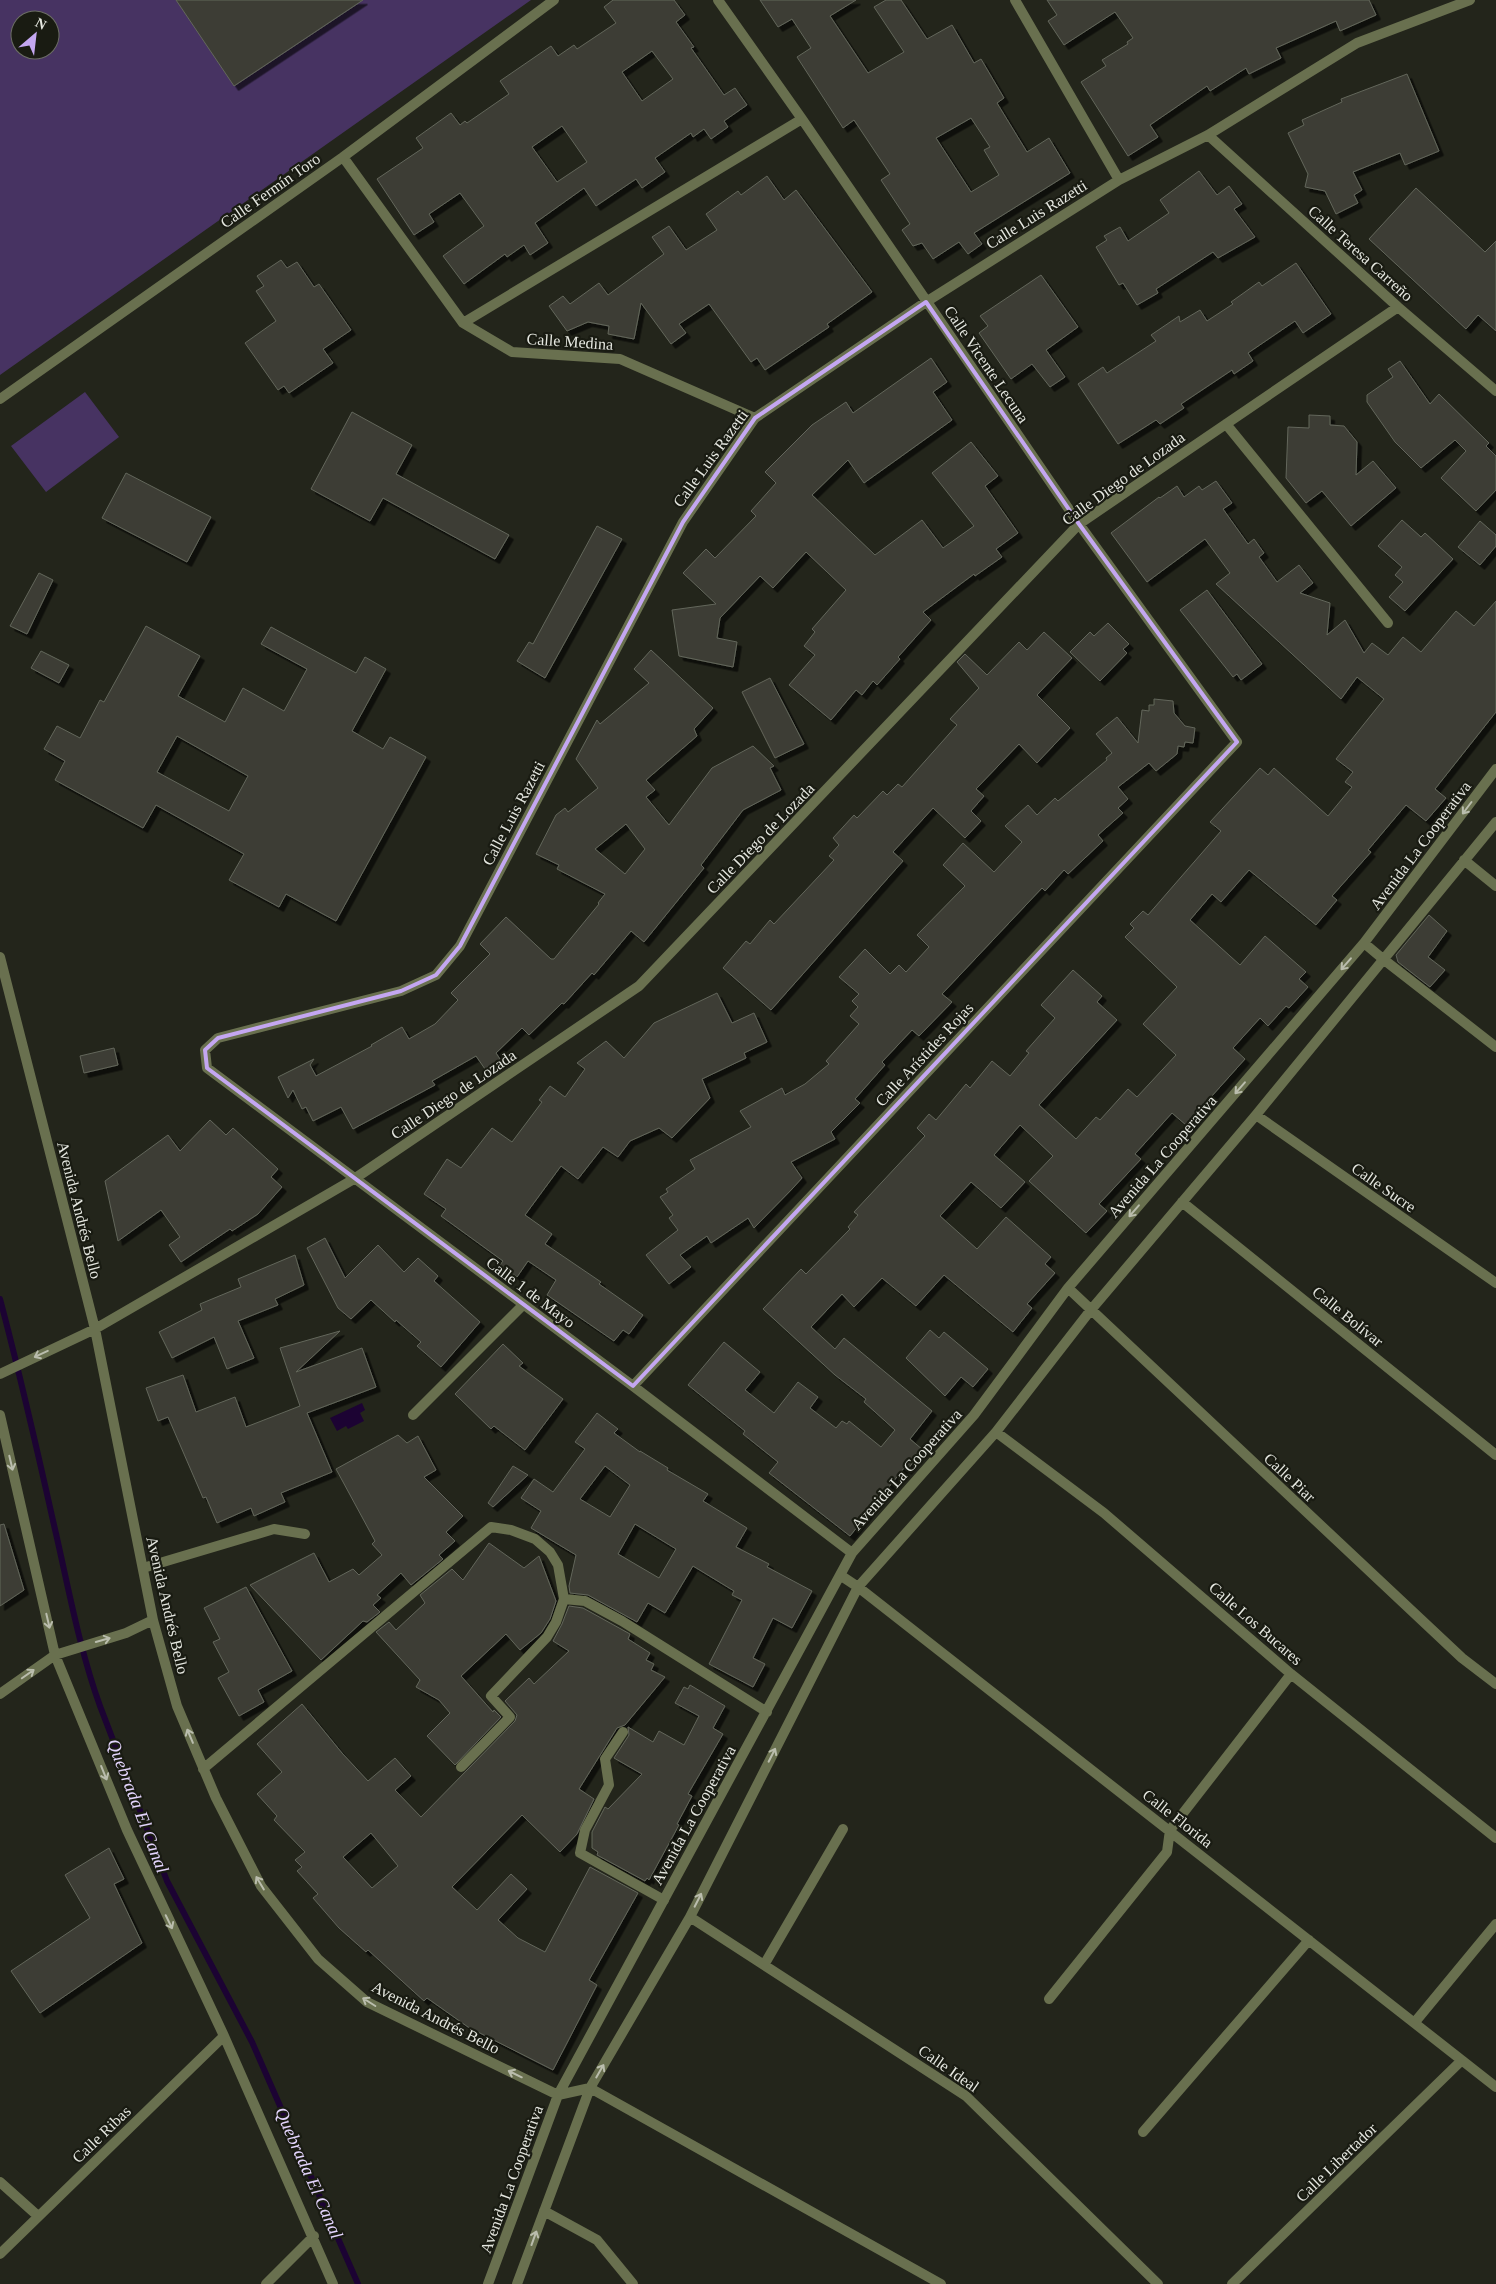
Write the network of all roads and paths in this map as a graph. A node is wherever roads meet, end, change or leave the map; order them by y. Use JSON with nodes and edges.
{"nodes":[{"id":1,"x":554,"y":0,"type":"edge"},
{"id":2,"x":718,"y":0,"type":"edge"},
{"id":3,"x":1015,"y":0,"type":"edge"},
{"id":4,"x":1470,"y":0,"type":"edge"},
{"id":5,"x":802,"y":119,"type":"junction"},
{"id":6,"x":1208,"y":135,"type":"junction"},
{"id":7,"x":343,"y":157,"type":"junction"},
{"id":8,"x":1119,"y":180,"type":"junction"},
{"id":9,"x":926,"y":302,"type":"junction"},
{"id":10,"x":1398,"y":307,"type":"junction"},
{"id":11,"x":463,"y":323,"type":"junction"},
{"id":12,"x":1496,"y":391,"type":"edge"},
{"id":13,"x":0,"y":399,"type":"edge"},
{"id":14,"x":755,"y":418,"type":"junction"},
{"id":15,"x":1226,"y":424,"type":"junction"},
{"id":16,"x":1079,"y":524,"type":"junction"},
{"id":17,"x":1388,"y":623,"type":"dead end"},
{"id":18,"x":1237,"y":742,"type":"joint"},
{"id":19,"x":1496,"y":769,"type":"edge"},
{"id":20,"x":1496,"y":822,"type":"edge"},
{"id":21,"x":1464,"y":860,"type":"junction"},
{"id":22,"x":1496,"y":886,"type":"edge"},
{"id":23,"x":1364,"y":943,"type":"junction"},
{"id":24,"x":0,"y":957,"type":"edge"},
{"id":25,"x":1382,"y":960,"type":"junction"},
{"id":26,"x":1496,"y":1047,"type":"edge"},
{"id":27,"x":206,"y":1050,"type":"joint"},
{"id":28,"x":1256,"y":1115,"type":"junction"},
{"id":29,"x":354,"y":1179,"type":"junction"},
{"id":30,"x":1182,"y":1202,"type":"junction"},
{"id":31,"x":1496,"y":1283,"type":"edge"},
{"id":32,"x":1068,"y":1288,"type":"junction"},
{"id":33,"x":523,"y":1305,"type":"junction"},
{"id":34,"x":1090,"y":1311,"type":"junction"},
{"id":35,"x":95,"y":1329,"type":"junction"},
{"id":36,"x":0,"y":1374,"type":"edge"},
{"id":37,"x":633,"y":1386,"type":"junction"},
{"id":38,"x":0,"y":1415,"type":"edge"},
{"id":39,"x":413,"y":1415,"type":"dead end"},
{"id":40,"x":996,"y":1432,"type":"junction"},
{"id":41,"x":1496,"y":1455,"type":"edge"},
{"id":42,"x":304,"y":1534,"type":"dead end"},
{"id":43,"x":852,"y":1552,"type":"junction"},
{"id":44,"x":143,"y":1568,"type":"junction"},
{"id":45,"x":840,"y":1575,"type":"junction"},
{"id":46,"x":858,"y":1587,"type":"junction"},
{"id":47,"x":564,"y":1600,"type":"junction"},
{"id":48,"x":153,"y":1620,"type":"junction"},
{"id":49,"x":55,"y":1655,"type":"junction"},
{"id":50,"x":1291,"y":1674,"type":"junction"},
{"id":51,"x":1496,"y":1684,"type":"edge"},
{"id":52,"x":0,"y":1694,"type":"edge"},
{"id":53,"x":767,"y":1712,"type":"junction"},
{"id":54,"x":623,"y":1732,"type":"dead end"},
{"id":55,"x":461,"y":1767,"type":"dead end"},
{"id":56,"x":203,"y":1768,"type":"junction"},
{"id":57,"x":843,"y":1829,"type":"dead end"},
{"id":58,"x":1170,"y":1830,"type":"junction"},
{"id":59,"x":1496,"y":1838,"type":"edge"},
{"id":60,"x":664,"y":1900,"type":"junction"},
{"id":61,"x":690,"y":1917,"type":"junction"},
{"id":62,"x":1496,"y":1924,"type":"edge"},
{"id":63,"x":1309,"y":1940,"type":"junction"},
{"id":64,"x":764,"y":1965,"type":"junction"},
{"id":65,"x":1049,"y":1998,"type":"dead end"},
{"id":66,"x":1415,"y":2022,"type":"junction"},
{"id":67,"x":224,"y":2036,"type":"junction"},
{"id":68,"x":1461,"y":2061,"type":"junction"},
{"id":69,"x":1496,"y":2087,"type":"edge"},
{"id":70,"x":590,"y":2088,"type":"junction"},
{"id":71,"x":558,"y":2095,"type":"junction"},
{"id":72,"x":1143,"y":2132,"type":"dead end"},
{"id":73,"x":0,"y":2182,"type":"edge"},
{"id":74,"x":544,"y":2211,"type":"junction"},
{"id":75,"x":38,"y":2216,"type":"junction"},
{"id":76,"x":314,"y":2236,"type":"junction"},
{"id":77,"x":0,"y":2254,"type":"edge"},
{"id":78,"x":266,"y":2284,"type":"edge"},
{"id":79,"x":333,"y":2284,"type":"edge"},
{"id":80,"x":488,"y":2284,"type":"edge"},
{"id":81,"x":517,"y":2284,"type":"edge"},
{"id":82,"x":633,"y":2284,"type":"edge"},
{"id":83,"x":941,"y":2284,"type":"edge"},
{"id":84,"x":1158,"y":2284,"type":"edge"},
{"id":85,"x":1232,"y":2284,"type":"edge"}],
"edges":[{"from":1,"to":7,"type":"street","name":"Calle Fermín Toro"},
{"from":2,"to":5,"type":"street","name":"Calle Vicente Lecuna"},
{"from":3,"to":8,"type":"street"},
{"from":4,"to":6,"type":"street","name":"Calle Luis Razetti"},
{"from":5,"to":9,"type":"street","name":"Calle Vicente Lecuna"},
{"from":5,"to":11,"type":"street"},
{"from":6,"to":8,"type":"street","name":"Calle Luis Razetti"},
{"from":6,"to":10,"type":"street","name":"Calle Teresa Carreño"},
{"from":7,"to":11,"type":"street","name":"Calle Medina"},
{"from":7,"to":13,"type":"street","name":"Calle Fermín Toro"},
{"from":8,"to":9,"type":"street","name":"Calle Luis Razetti"},
{"from":9,"to":14,"type":"street","name":"Calle Luis Razetti"},
{"from":9,"to":16,"type":"street","name":"Calle Vicente Lecuna"},
{"from":10,"to":12,"type":"street","name":"Calle Teresa Carreño"},
{"from":10,"to":15,"type":"street","name":"Calle Diego de Lozada"},
{"from":11,"to":14,"type":"street","name":"Calle Medina"},
{"from":14,"to":27,"type":"street","name":"Calle Luis Razetti"},
{"from":15,"to":16,"type":"street","name":"Calle Diego de Lozada"},
{"from":15,"to":17,"type":"street"},
{"from":16,"to":18,"type":"street","name":"Calle Vicente Lecuna"},
{"from":16,"to":29,"type":"street","name":"Calle Diego de Lozada"},
{"from":18,"to":37,"type":"street","name":"Calle Arístides Rojas"},
{"from":19,"to":23,"type":"street","name":"Avenida La Cooperativa","one_way":true},
{"from":20,"to":21,"type":"street"},
{"from":21,"to":22,"type":"street"},
{"from":21,"to":25,"type":"street"},
{"from":23,"to":25,"type":"street"},
{"from":23,"to":32,"type":"street","name":"Avenida La Cooperativa","one_way":true},
{"from":24,"to":35,"type":"street","name":"Avenida Andrés Bello"},
{"from":25,"to":26,"type":"street"},
{"from":25,"to":28,"type":"street"},
{"from":27,"to":29,"type":"street","name":"Calle 1 de Mayo"},
{"from":28,"to":30,"type":"street"},
{"from":28,"to":31,"type":"street","name":"Calle Sucre"},
{"from":29,"to":33,"type":"street","name":"Calle 1 de Mayo"},
{"from":29,"to":35,"type":"street","name":"Calle Diego de Lozada"},
{"from":30,"to":34,"type":"street"},
{"from":30,"to":41,"type":"street","name":"Calle Bolívar"},
{"from":32,"to":34,"type":"street","name":"Calle Piar"},
{"from":32,"to":43,"type":"street","name":"Avenida La Cooperativa"},
{"from":33,"to":37,"type":"street","name":"Calle 1 de Mayo"},
{"from":33,"to":39,"type":"street"},
{"from":34,"to":40,"type":"street"},
{"from":34,"to":51,"type":"street","name":"Calle Piar"},
{"from":35,"to":36,"type":"street","name":"Calle Diego de Lozada","one_way":true},
{"from":35,"to":44,"type":"street","name":"Avenida Andrés Bello"},
{"from":37,"to":43,"type":"street","name":"Calle 1 de Mayo"},
{"from":38,"to":49,"type":"street","one_way":true},
{"from":40,"to":46,"type":"street"},
{"from":40,"to":50,"type":"street","name":"Calle Los Bucares"},
{"from":42,"to":44,"type":"street"},
{"from":43,"to":45,"type":"street","name":"Avenida La Cooperativa"},
{"from":44,"to":48,"type":"street","name":"Avenida Andrés Bello"},
{"from":45,"to":46,"type":"street","name":"Calle Florida"},
{"from":45,"to":53,"type":"street","name":"Avenida La Cooperativa"},
{"from":46,"to":58,"type":"street","name":"Calle Florida"},
{"from":61,"to":46,"type":"street","one_way":true},
{"from":47,"to":53,"type":"street"},
{"from":47,"to":55,"type":"street"},
{"from":47,"to":56,"type":"street"},
{"from":49,"to":48,"type":"street","one_way":true},
{"from":56,"to":48,"type":"street","name":"Avenida Andrés Bello","one_way":true},
{"from":52,"to":49,"type":"street","one_way":true},
{"from":49,"to":67,"type":"street","one_way":true},
{"from":50,"to":58,"type":"street"},
{"from":50,"to":59,"type":"street","name":"Calle Los Bucares"},
{"from":53,"to":60,"type":"street","name":"Avenida La Cooperativa"},
{"from":54,"to":60,"type":"street"},
{"from":71,"to":56,"type":"street","name":"Avenida Andrés Bello","one_way":true},
{"from":57,"to":64,"type":"street"},
{"from":58,"to":63,"type":"street","name":"Calle Florida"},
{"from":58,"to":65,"type":"street"},
{"from":60,"to":71,"type":"street","name":"Avenida La Cooperativa"},
{"from":61,"to":64,"type":"street","name":"Calle Ideal"},
{"from":70,"to":61,"type":"street","one_way":true},
{"from":62,"to":66,"type":"street"},
{"from":63,"to":66,"type":"street","name":"Calle Florida"},
{"from":63,"to":72,"type":"street"},
{"from":64,"to":84,"type":"street","name":"Calle Ideal"},
{"from":66,"to":68,"type":"street","name":"Calle Florida"},
{"from":67,"to":75,"type":"street","name":"Calle Ribas"},
{"from":67,"to":76,"type":"street"},
{"from":68,"to":69,"type":"street","name":"Calle Florida"},
{"from":68,"to":85,"type":"street","name":"Calle Libertador"},
{"from":70,"to":71,"type":"street"},
{"from":70,"to":74,"type":"street"},
{"from":70,"to":83,"type":"street"},
{"from":71,"to":80,"type":"street","name":"Avenida La Cooperativa"},
{"from":73,"to":75,"type":"street"},
{"from":81,"to":74,"type":"street","one_way":true},
{"from":74,"to":82,"type":"street"},
{"from":75,"to":77,"type":"street","name":"Calle Ribas"},
{"from":76,"to":78,"type":"street"},
{"from":76,"to":79,"type":"street"}]}
